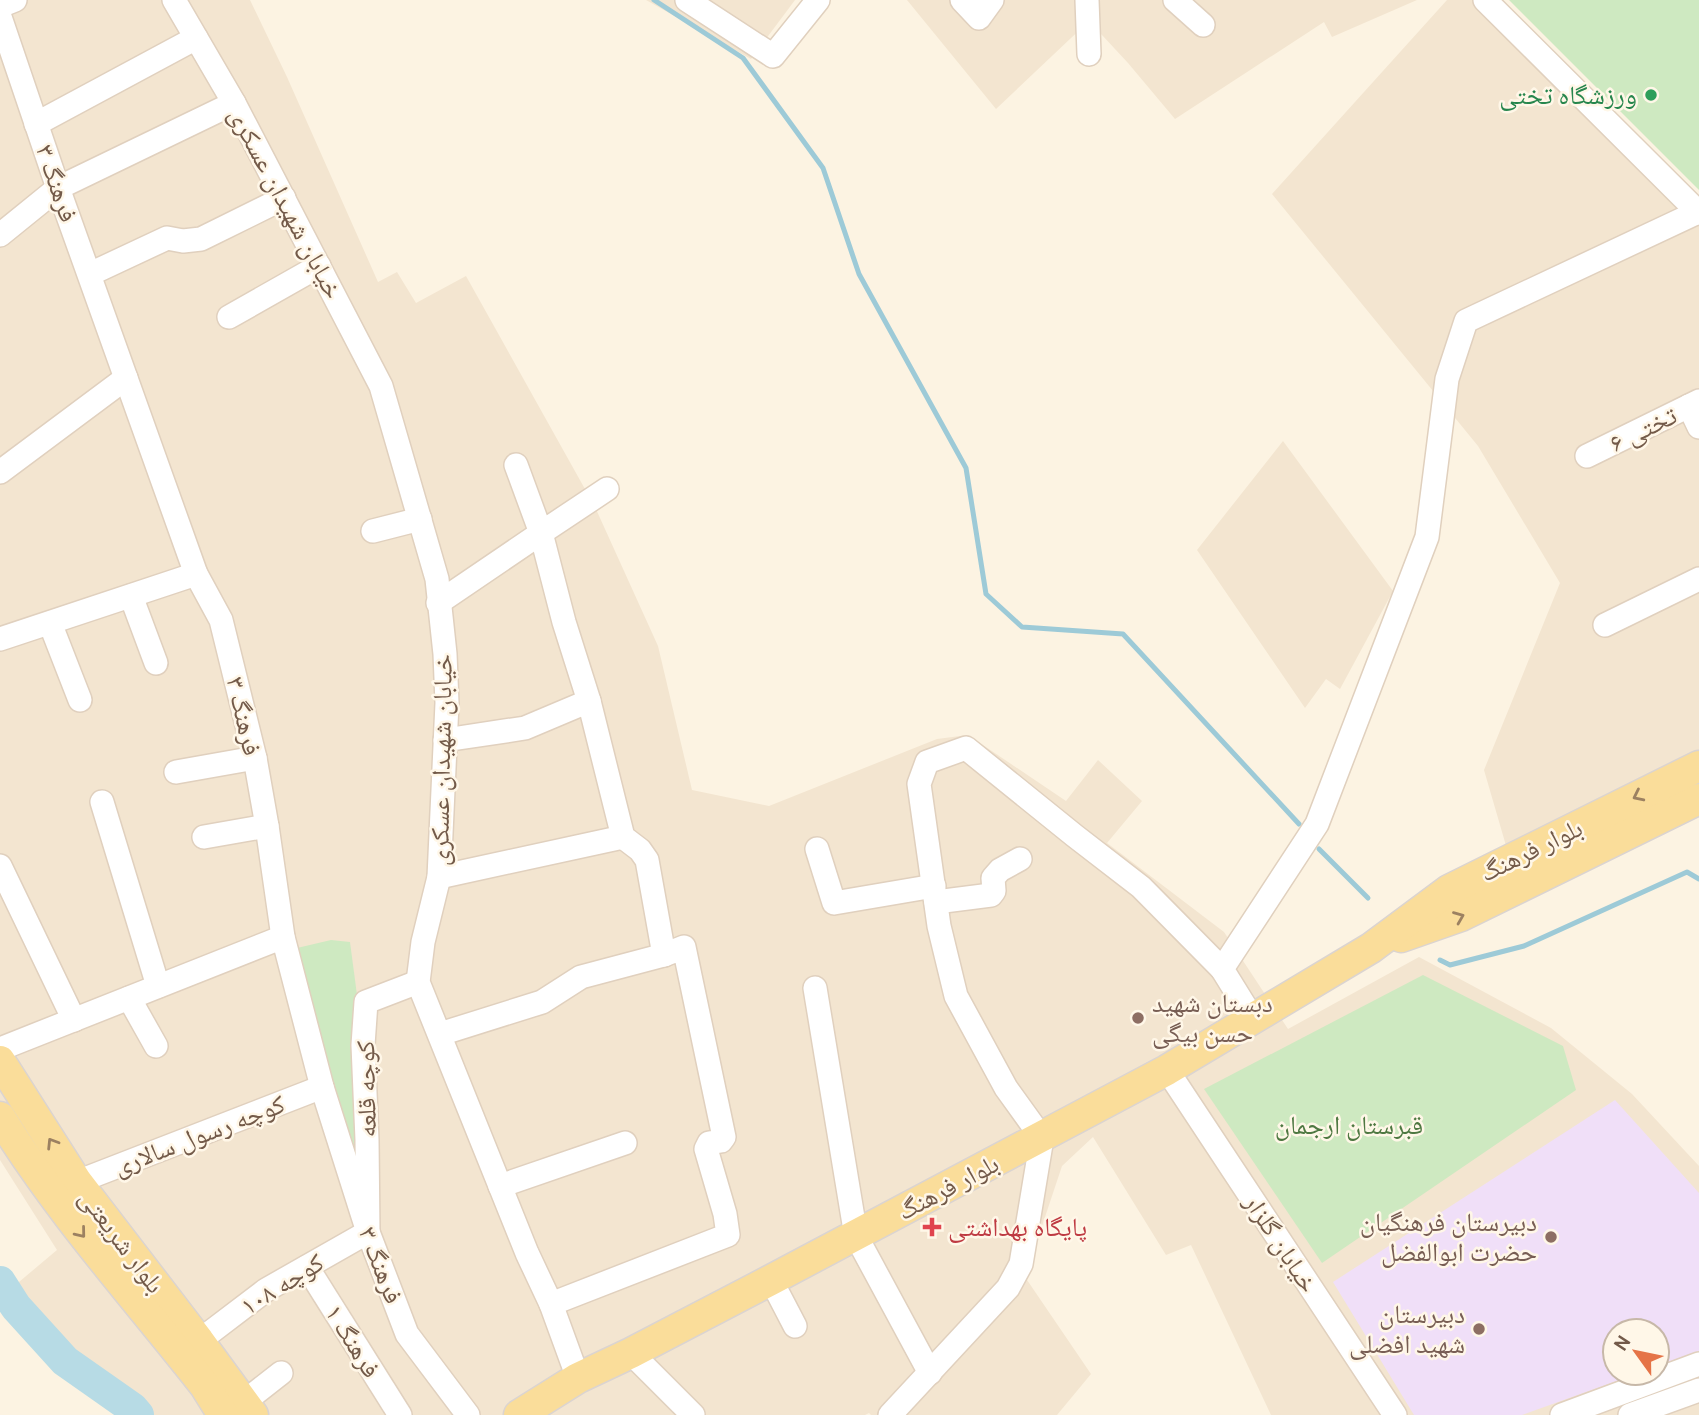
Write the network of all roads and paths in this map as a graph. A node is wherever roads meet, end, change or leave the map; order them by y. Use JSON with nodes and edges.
{"nodes":[{"id":1,"x":15,"y":0,"type":"edge"},
{"id":2,"x":174,"y":0,"type":"edge"},
{"id":3,"x":687,"y":0,"type":"edge"},
{"id":4,"x":818,"y":0,"type":"edge"},
{"id":5,"x":962,"y":0,"type":"edge"},
{"id":6,"x":992,"y":0,"type":"edge"},
{"id":7,"x":1087,"y":0,"type":"edge"},
{"id":8,"x":1175,"y":0,"type":"edge"},
{"id":9,"x":1485,"y":0,"type":"edge"},
{"id":10,"x":0,"y":6,"type":"edge"},
{"id":11,"x":0,"y":17,"type":"edge"},
{"id":12,"x":1203,"y":25,"type":"dead end"},
{"id":13,"x":196,"y":38,"type":"junction"},
{"id":14,"x":1089,"y":54,"type":"dead end"},
{"id":15,"x":234,"y":103,"type":"junction"},
{"id":16,"x":36,"y":124,"type":"junction"},
{"id":17,"x":58,"y":188,"type":"junction"},
{"id":18,"x":284,"y":198,"type":"junction"},
{"id":19,"x":1699,"y":212,"type":"edge"},
{"id":20,"x":0,"y":235,"type":"edge"},
{"id":21,"x":319,"y":266,"type":"junction"},
{"id":22,"x":90,"y":274,"type":"junction"},
{"id":23,"x":229,"y":317,"type":"dead end"},
{"id":24,"x":126,"y":378,"type":"junction"},
{"id":25,"x":1694,"y":404,"type":"edge"},
{"id":26,"x":1699,"y":427,"type":"edge"},
{"id":27,"x":1587,"y":456,"type":"dead end"},
{"id":28,"x":516,"y":465,"type":"dead end"},
{"id":29,"x":0,"y":472,"type":"edge"},
{"id":30,"x":607,"y":489,"type":"dead end"},
{"id":31,"x":420,"y":519,"type":"junction"},
{"id":32,"x":373,"y":531,"type":"dead end"},
{"id":33,"x":541,"y":533,"type":"junction"},
{"id":34,"x":195,"y":574,"type":"junction"},
{"id":35,"x":1699,"y":579,"type":"edge"},
{"id":36,"x":131,"y":596,"type":"junction"},
{"id":37,"x":438,"y":603,"type":"junction"},
{"id":38,"x":50,"y":623,"type":"junction"},
{"id":39,"x":1605,"y":625,"type":"dead end"},
{"id":40,"x":0,"y":639,"type":"edge"},
{"id":41,"x":156,"y":663,"type":"dead end"},
{"id":42,"x":80,"y":700,"type":"dead end"},
{"id":43,"x":589,"y":701,"type":"junction"},
{"id":44,"x":445,"y":740,"type":"junction"},
{"id":45,"x":255,"y":758,"type":"junction"},
{"id":46,"x":1699,"y":766,"type":"edge"},
{"id":47,"x":176,"y":772,"type":"dead end"},
{"id":48,"x":1699,"y":799,"type":"edge"},
{"id":49,"x":102,"y":802,"type":"dead end"},
{"id":50,"x":267,"y":826,"type":"junction"},
{"id":51,"x":204,"y":837,"type":"dead end"},
{"id":52,"x":623,"y":837,"type":"junction"},
{"id":53,"x":817,"y":849,"type":"dead end"},
{"id":54,"x":1020,"y":859,"type":"dead end"},
{"id":55,"x":0,"y":866,"type":"edge"},
{"id":56,"x":439,"y":877,"type":"junction"},
{"id":57,"x":935,"y":894,"type":"junction"},
{"id":58,"x":283,"y":937,"type":"junction"},
{"id":59,"x":1371,"y":948,"type":"junction"},
{"id":60,"x":664,"y":955,"type":"junction"},
{"id":61,"x":1222,"y":969,"type":"junction"},
{"id":62,"x":418,"y":982,"type":"junction"},
{"id":63,"x":158,"y":986,"type":"junction"},
{"id":64,"x":815,"y":988,"type":"dead end"},
{"id":65,"x":129,"y":998,"type":"junction"},
{"id":66,"x":1253,"y":1019,"type":"junction"},
{"id":67,"x":74,"y":1020,"type":"junction"},
{"id":68,"x":440,"y":1034,"type":"junction"},
{"id":69,"x":156,"y":1046,"type":"dead end"},
{"id":70,"x":0,"y":1049,"type":"edge"},
{"id":71,"x":0,"y":1061,"type":"edge"},
{"id":72,"x":1167,"y":1070,"type":"junction"},
{"id":73,"x":322,"y":1087,"type":"junction"},
{"id":74,"x":0,"y":1117,"type":"edge"},
{"id":75,"x":1042,"y":1138,"type":"junction"},
{"id":76,"x":625,"y":1143,"type":"dead end"},
{"id":77,"x":77,"y":1182,"type":"junction"},
{"id":78,"x":500,"y":1186,"type":"junction"},
{"id":79,"x":368,"y":1232,"type":"junction"},
{"id":80,"x":856,"y":1236,"type":"junction"},
{"id":81,"x":307,"y":1267,"type":"junction"},
{"id":82,"x":771,"y":1280,"type":"junction"},
{"id":83,"x":551,"y":1304,"type":"junction"},
{"id":84,"x":795,"y":1326,"type":"dead end"},
{"id":85,"x":199,"y":1341,"type":"junction"},
{"id":86,"x":631,"y":1353,"type":"junction"},
{"id":87,"x":1699,"y":1364,"type":"edge"},
{"id":88,"x":281,"y":1373,"type":"dead end"},
{"id":89,"x":930,"y":1373,"type":"junction"},
{"id":90,"x":578,"y":1378,"type":"junction"},
{"id":91,"x":1699,"y":1390,"type":"edge"},
{"id":92,"x":240,"y":1411,"type":"edge"},
{"id":93,"x":400,"y":1415,"type":"edge"},
{"id":94,"x":468,"y":1415,"type":"edge"},
{"id":95,"x":520,"y":1415,"type":"edge"},
{"id":96,"x":693,"y":1415,"type":"edge"},
{"id":97,"x":890,"y":1415,"type":"edge"},
{"id":98,"x":1395,"y":1415,"type":"edge"},
{"id":99,"x":1562,"y":1415,"type":"edge"},
{"id":100,"x":1630,"y":1415,"type":"edge"}],
"edges":[{"from":1,"to":10,"type":"street"},
{"from":2,"to":13,"type":"street","name":"خیابان شهیدان عسکری"},
{"from":3,"to":4,"type":"street"},
{"from":5,"to":6,"type":"street"},
{"from":7,"to":14,"type":"street"},
{"from":8,"to":12,"type":"street"},
{"from":9,"to":19,"type":"street"},
{"from":11,"to":16,"type":"street","name":"فرهنگ ۳"},
{"from":13,"to":15,"type":"street","name":"خیابان شهیدان عسکری"},
{"from":13,"to":16,"type":"street"},
{"from":15,"to":17,"type":"street"},
{"from":15,"to":18,"type":"street","name":"خیابان شهیدان عسکری"},
{"from":16,"to":17,"type":"street","name":"فرهنگ ۳"},
{"from":17,"to":20,"type":"street"},
{"from":17,"to":22,"type":"street","name":"فرهنگ ۳"},
{"from":18,"to":21,"type":"street","name":"خیابان شهیدان عسکری"},
{"from":18,"to":22,"type":"street"},
{"from":19,"to":61,"type":"street"},
{"from":21,"to":23,"type":"street"},
{"from":21,"to":31,"type":"street","name":"خیابان شهیدان عسکری"},
{"from":22,"to":24,"type":"street","name":"فرهنگ ۳"},
{"from":24,"to":29,"type":"street"},
{"from":24,"to":34,"type":"street","name":"فرهنگ ۳"},
{"from":25,"to":26,"type":"street"},
{"from":25,"to":27,"type":"street","name":"تختی ۶"},
{"from":28,"to":33,"type":"street"},
{"from":30,"to":33,"type":"street"},
{"from":31,"to":32,"type":"street"},
{"from":31,"to":37,"type":"street","name":"خیابان شهیدان عسکری"},
{"from":33,"to":37,"type":"street"},
{"from":33,"to":43,"type":"street"},
{"from":34,"to":36,"type":"street"},
{"from":34,"to":45,"type":"street","name":"فرهنگ ۳"},
{"from":35,"to":39,"type":"street"},
{"from":36,"to":38,"type":"street"},
{"from":36,"to":41,"type":"street"},
{"from":37,"to":44,"type":"street","name":"خیابان شهیدان عسکری"},
{"from":38,"to":40,"type":"street"},
{"from":38,"to":42,"type":"street"},
{"from":43,"to":44,"type":"street"},
{"from":43,"to":52,"type":"street"},
{"from":44,"to":56,"type":"street","name":"خیابان شهیدان عسکری"},
{"from":45,"to":47,"type":"street"},
{"from":45,"to":50,"type":"street","name":"فرهنگ ۳"},
{"from":46,"to":59,"type":"main road","name":"بلوار فرهنگ","one_way":true},
{"from":59,"to":48,"type":"main road","name":"بلوار فرهنگ","one_way":true},
{"from":49,"to":63,"type":"street"},
{"from":50,"to":51,"type":"street"},
{"from":50,"to":58,"type":"street","name":"فرهنگ ۳"},
{"from":52,"to":56,"type":"street"},
{"from":52,"to":60,"type":"street"},
{"from":53,"to":57,"type":"street"},
{"from":54,"to":57,"type":"street"},
{"from":55,"to":67,"type":"street"},
{"from":56,"to":62,"type":"street","name":"خیابان شهیدان عسکری"},
{"from":57,"to":61,"type":"street"},
{"from":57,"to":75,"type":"street"},
{"from":58,"to":63,"type":"street"},
{"from":58,"to":73,"type":"street","name":"فرهنگ ۳"},
{"from":59,"to":66,"type":"main road","name":"بلوار فرهنگ"},
{"from":60,"to":68,"type":"street"},
{"from":60,"to":83,"type":"street"},
{"from":61,"to":66,"type":"street"},
{"from":62,"to":68,"type":"street"},
{"from":62,"to":79,"type":"street","name":"کوچه قلعه"},
{"from":63,"to":65,"type":"street"},
{"from":64,"to":80,"type":"street"},
{"from":65,"to":67,"type":"street"},
{"from":65,"to":69,"type":"street"},
{"from":66,"to":72,"type":"main road","name":"بلوار فرهنگ"},
{"from":67,"to":70,"type":"street"},
{"from":68,"to":78,"type":"street"},
{"from":77,"to":71,"type":"main road","name":"بلوار شریعتی","one_way":true},
{"from":72,"to":75,"type":"main road","name":"بلوار فرهنگ"},
{"from":72,"to":98,"type":"street","name":"خیابان گلزار"},
{"from":73,"to":77,"type":"street","name":"کوچه رسول سالاری"},
{"from":73,"to":79,"type":"street","name":"فرهنگ ۳"},
{"from":74,"to":92,"type":"main road","one_way":true},
{"from":75,"to":80,"type":"main road","name":"بلوار فرهنگ"},
{"from":75,"to":89,"type":"street"},
{"from":76,"to":78,"type":"street"},
{"from":77,"to":85,"type":"main road","name":"بلوار شریعتی"},
{"from":78,"to":83,"type":"street"},
{"from":79,"to":81,"type":"street","name":"کوچه ۱۰۸"},
{"from":79,"to":94,"type":"street","name":"فرهنگ ۳"},
{"from":80,"to":82,"type":"main road","name":"بلوار فرهنگ"},
{"from":80,"to":89,"type":"street"},
{"from":81,"to":85,"type":"street","name":"کوچه ۱۰۸"},
{"from":81,"to":93,"type":"street","name":"فرهنگ ۱"},
{"from":82,"to":84,"type":"street"},
{"from":82,"to":86,"type":"main road","name":"بلوار فرهنگ"},
{"from":83,"to":90,"type":"street"},
{"from":85,"to":92,"type":"main road","name":"بلوار شریعتی"},
{"from":86,"to":90,"type":"main road","name":"بلوار فرهنگ"},
{"from":86,"to":96,"type":"street"},
{"from":87,"to":99,"type":"street"},
{"from":88,"to":92,"type":"street"},
{"from":89,"to":97,"type":"street"},
{"from":90,"to":95,"type":"main road","name":"بلوار فرهنگ"},
{"from":91,"to":100,"type":"street"}]}
